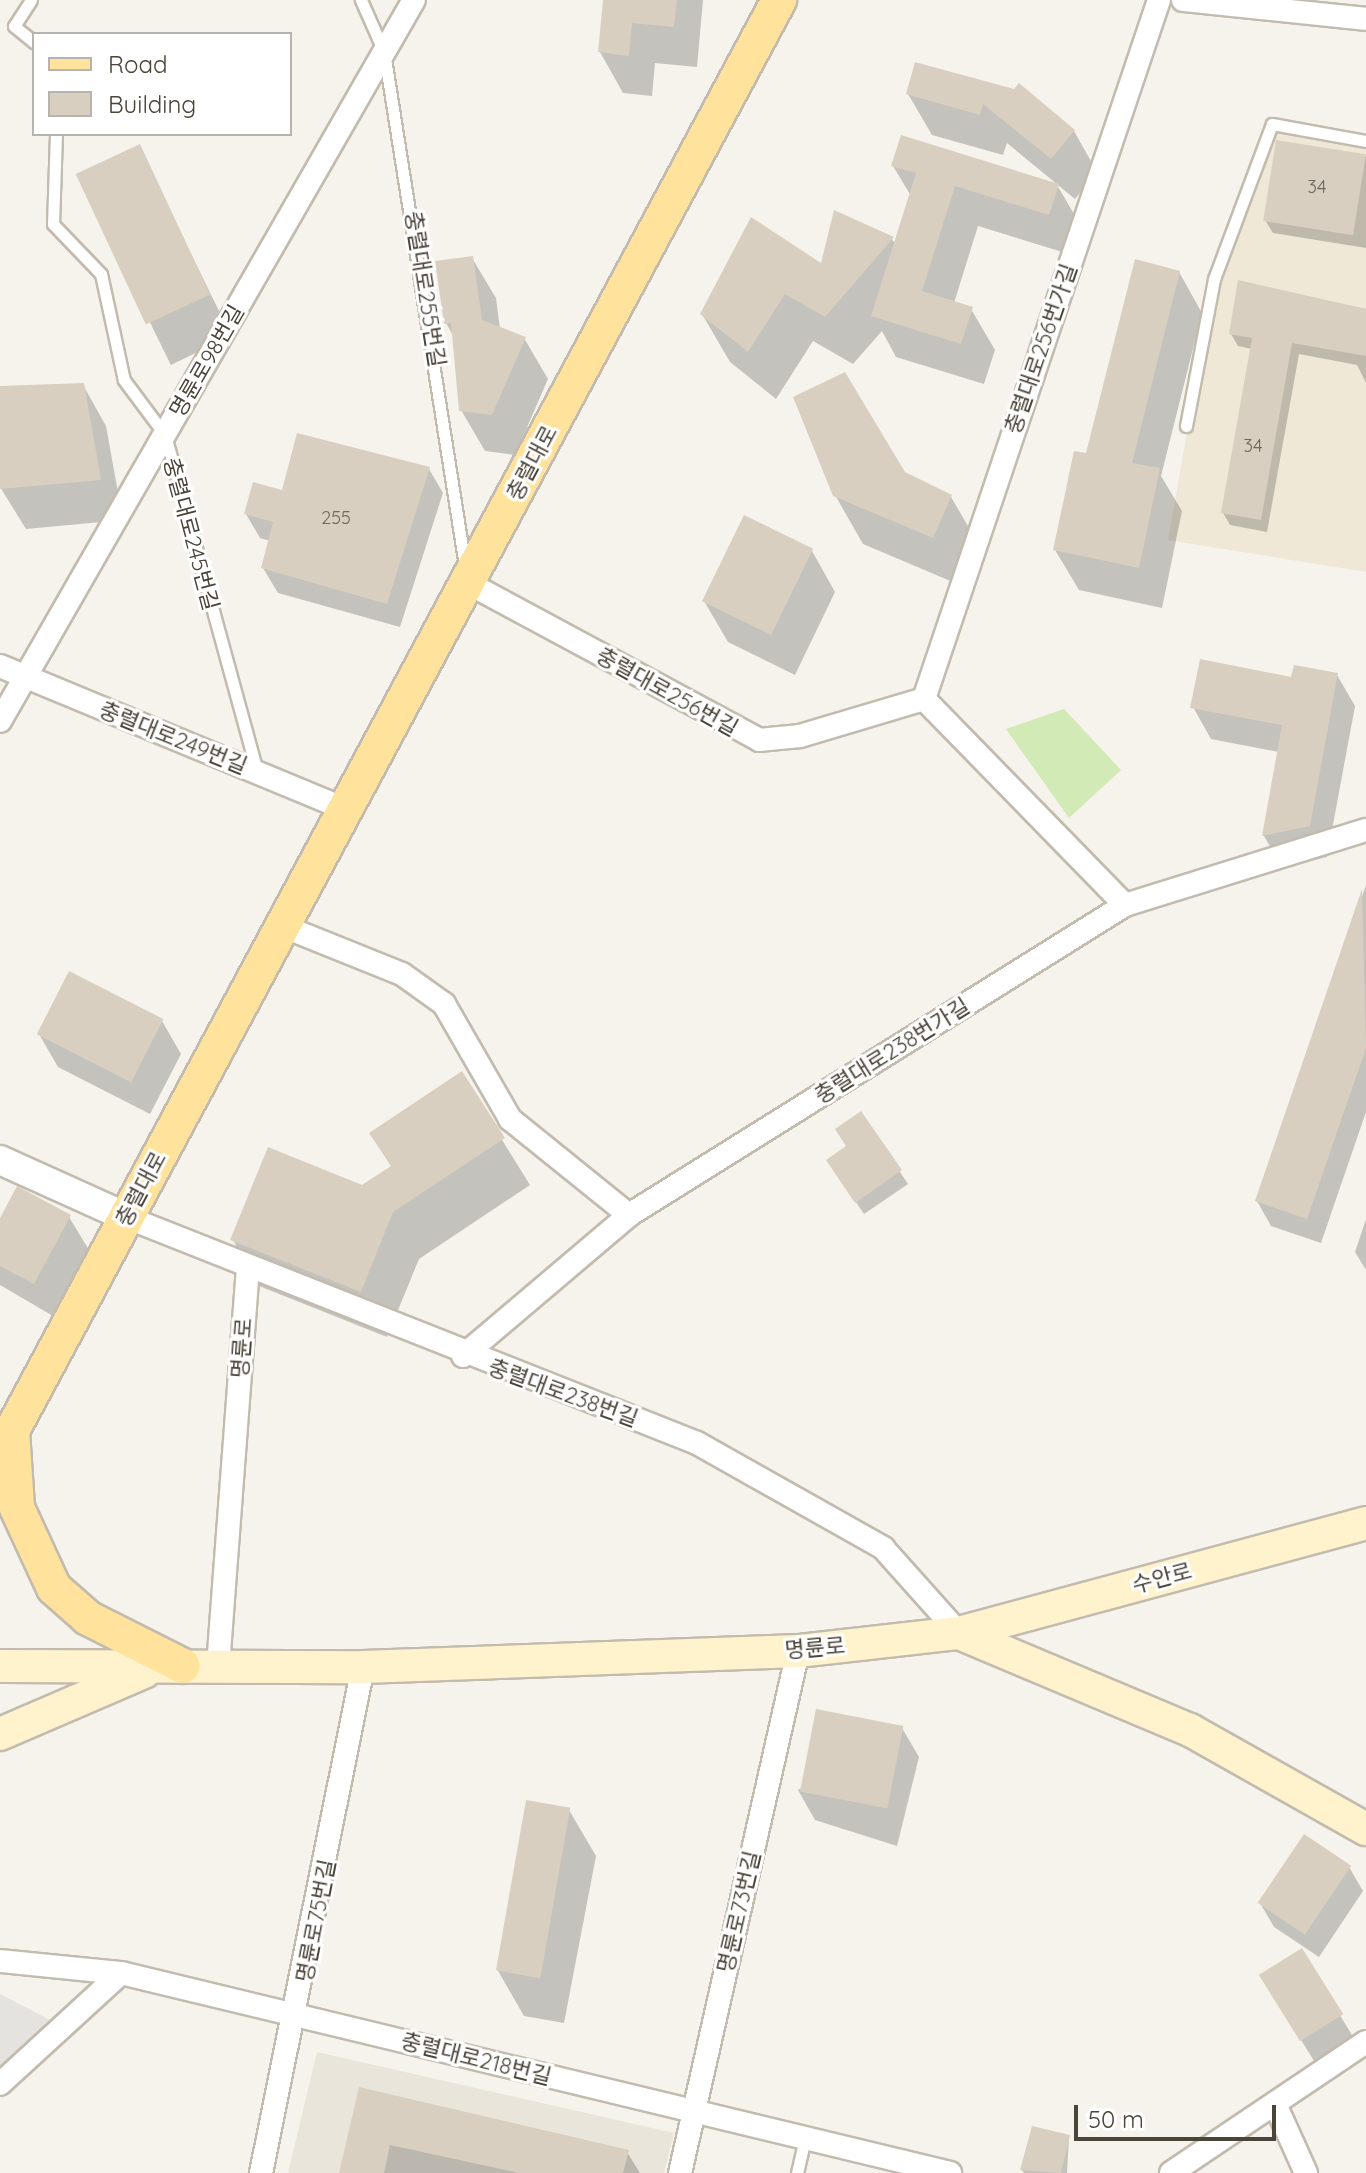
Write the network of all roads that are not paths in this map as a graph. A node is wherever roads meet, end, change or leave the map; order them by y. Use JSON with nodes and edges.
{"nodes":[{"id":1,"x":31,"y":0,"type":"edge"},
{"id":2,"x":361,"y":0,"type":"edge"},
{"id":3,"x":414,"y":0,"type":"edge"},
{"id":4,"x":779,"y":0,"type":"edge"},
{"id":5,"x":1159,"y":0,"type":"edge"},
{"id":6,"x":1183,"y":0,"type":"edge"},
{"id":7,"x":1365,"y":18,"type":"edge"},
{"id":8,"x":32,"y":40,"type":"edge"},
{"id":9,"x":384,"y":52,"type":"junction"},
{"id":10,"x":56,"y":136,"type":"edge"},
{"id":11,"x":1366,"y":141,"type":"edge"},
{"id":12,"x":1186,"y":426,"type":"dead end"},
{"id":13,"x":165,"y":435,"type":"junction"},
{"id":14,"x":468,"y":583,"type":"junction"},
{"id":15,"x":0,"y":666,"type":"edge"},
{"id":16,"x":25,"y":677,"type":"junction"},
{"id":17,"x":924,"y":699,"type":"junction"},
{"id":18,"x":0,"y":721,"type":"edge"},
{"id":19,"x":257,"y":773,"type":"junction"},
{"id":20,"x":346,"y":809,"type":"junction"},
{"id":21,"x":1366,"y":830,"type":"edge"},
{"id":22,"x":1125,"y":905,"type":"junction"},
{"id":23,"x":285,"y":927,"type":"junction"},
{"id":24,"x":0,"y":1160,"type":"edge"},
{"id":25,"x":629,"y":1215,"type":"junction"},
{"id":26,"x":126,"y":1217,"type":"junction"},
{"id":27,"x":248,"y":1269,"type":"junction"},
{"id":28,"x":463,"y":1356,"type":"junction"},
{"id":29,"x":6,"y":1441,"type":"edge"},
{"id":30,"x":1366,"y":1523,"type":"edge"},
{"id":31,"x":959,"y":1633,"type":"junction"},
{"id":32,"x":798,"y":1651,"type":"junction"},
{"id":33,"x":0,"y":1666,"type":"edge"},
{"id":34,"x":170,"y":1666,"type":"junction"},
{"id":35,"x":218,"y":1666,"type":"junction"},
{"id":36,"x":363,"y":1667,"type":"junction"},
{"id":37,"x":0,"y":1734,"type":"edge"},
{"id":38,"x":1366,"y":1829,"type":"edge"},
{"id":39,"x":0,"y":1961,"type":"edge"},
{"id":40,"x":121,"y":1973,"type":"junction"},
{"id":41,"x":298,"y":2016,"type":"junction"},
{"id":42,"x":1366,"y":2042,"type":"edge"},
{"id":43,"x":0,"y":2084,"type":"edge"},
{"id":44,"x":1275,"y":2104,"type":"junction"},
{"id":45,"x":694,"y":2111,"type":"junction"},
{"id":46,"x":805,"y":2138,"type":"junction"},
{"id":47,"x":903,"y":2168,"type":"edge"},
{"id":48,"x":261,"y":2173,"type":"edge"},
{"id":49,"x":680,"y":2173,"type":"edge"},
{"id":50,"x":797,"y":2173,"type":"edge"},
{"id":51,"x":950,"y":2173,"type":"edge"},
{"id":52,"x":1171,"y":2173,"type":"edge"},
{"id":53,"x":1306,"y":2173,"type":"edge"}],
"edges":[{"from":1,"to":8,"type":"lane"},
{"from":2,"to":9,"type":"lane","name":"충렬대로255번길"},
{"from":3,"to":9,"type":"street","name":"명륜로98번길"},
{"from":4,"to":14,"type":"main road","name":"충렬대로"},
{"from":5,"to":17,"type":"street","name":"충렬대로256번가길"},
{"from":6,"to":7,"type":"street"},
{"from":9,"to":13,"type":"street","name":"명륜로98번길"},
{"from":9,"to":14,"type":"lane","name":"충렬대로255번길"},
{"from":10,"to":13,"type":"lane","name":"충렬대로245번길"},
{"from":11,"to":12,"type":"lane"},
{"from":13,"to":16,"type":"street","name":"명륜로98번길"},
{"from":13,"to":19,"type":"lane","name":"충렬대로245번길"},
{"from":14,"to":17,"type":"street","name":"충렬대로256번길"},
{"from":14,"to":20,"type":"main road","name":"충렬대로"},
{"from":15,"to":16,"type":"street","name":"충렬대로249번길"},
{"from":16,"to":18,"type":"street","name":"명륜로98번길"},
{"from":16,"to":19,"type":"street","name":"충렬대로249번길"},
{"from":17,"to":22,"type":"street"},
{"from":19,"to":20,"type":"street","name":"충렬대로249번길"},
{"from":20,"to":23,"type":"main road","name":"충렬대로"},
{"from":21,"to":22,"type":"street","name":"충렬대로238번가길"},
{"from":22,"to":25,"type":"street","name":"충렬대로238번가길"},
{"from":23,"to":25,"type":"street"},
{"from":23,"to":26,"type":"main road","name":"충렬대로"},
{"from":24,"to":26,"type":"street"},
{"from":25,"to":28,"type":"street","name":"충렬대로238번가길"},
{"from":26,"to":27,"type":"street","name":"충렬대로238번길"},
{"from":26,"to":29,"type":"main road","name":"충렬대로"},
{"from":27,"to":28,"type":"street","name":"충렬대로238번길"},
{"from":27,"to":35,"type":"street","name":"명륜로"},
{"from":28,"to":31,"type":"street","name":"충렬대로238번길"},
{"from":29,"to":34,"type":"main road"},
{"from":30,"to":31,"type":"main road","name":"수안로"},
{"from":31,"to":32,"type":"main road","name":"명륜로"},
{"from":31,"to":38,"type":"main road","name":"명륜로"},
{"from":32,"to":36,"type":"main road","name":"명륜로"},
{"from":32,"to":45,"type":"street","name":"명륜로73번길"},
{"from":33,"to":34,"type":"main road","name":"명륜로"},
{"from":34,"to":35,"type":"main road","name":"명륜로"},
{"from":34,"to":37,"type":"main road"},
{"from":35,"to":36,"type":"main road","name":"명륜로"},
{"from":36,"to":41,"type":"street","name":"명륜로75번길"},
{"from":39,"to":40,"type":"street","name":"충렬대로218번길"},
{"from":40,"to":41,"type":"street","name":"충렬대로218번길"},
{"from":40,"to":43,"type":"street"},
{"from":41,"to":45,"type":"street","name":"충렬대로218번길"},
{"from":41,"to":48,"type":"street","name":"명륜로75번길"},
{"from":42,"to":44,"type":"street"},
{"from":44,"to":52,"type":"street"},
{"from":44,"to":53,"type":"street"},
{"from":45,"to":46,"type":"street","name":"충렬대로218번길"},
{"from":45,"to":49,"type":"street","name":"명륜로73번길"},
{"from":46,"to":47,"type":"street","name":"충렬대로218번길"},
{"from":46,"to":50,"type":"lane"},
{"from":47,"to":51,"type":"street","name":"충렬대로218번길"}]}
